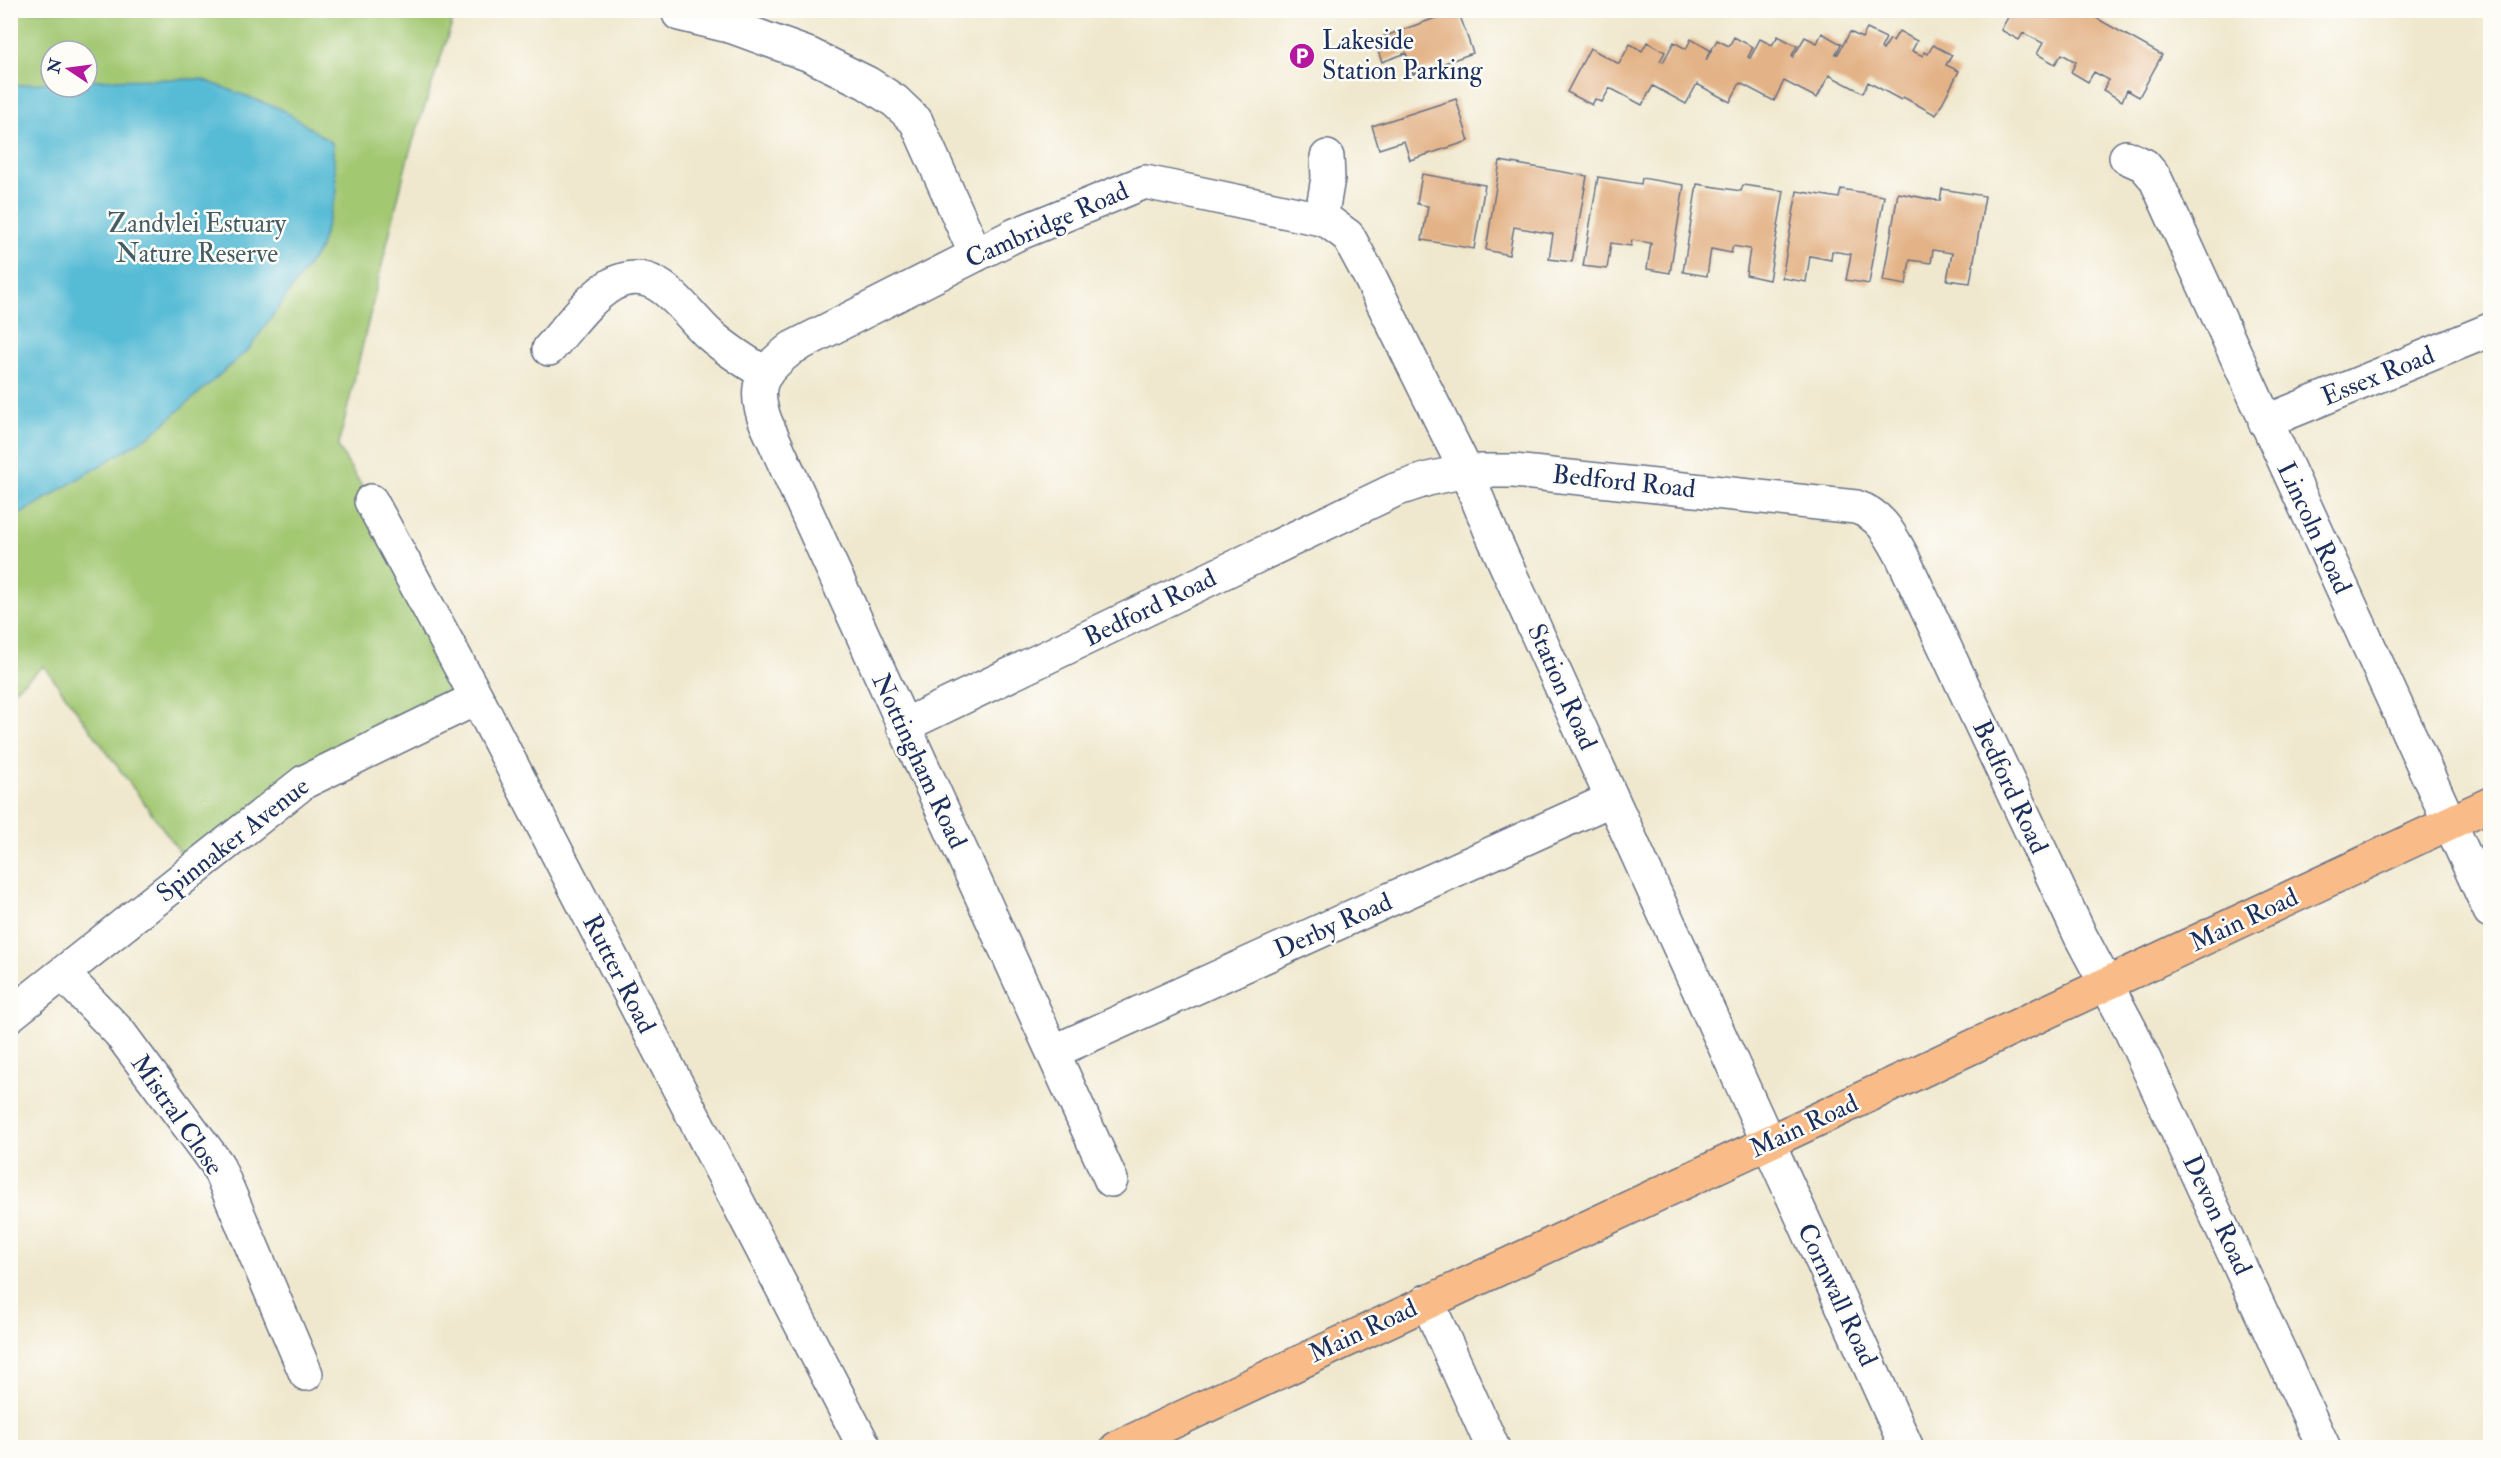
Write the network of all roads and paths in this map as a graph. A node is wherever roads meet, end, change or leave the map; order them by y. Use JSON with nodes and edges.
{"nodes":[{"id":1,"x":679,"y":14,"type":"dead end"},
{"id":2,"x":1327,"y":157,"type":"dead end"},
{"id":3,"x":2126,"y":157,"type":"dead end"},
{"id":4,"x":1334,"y":228,"type":"junction"},
{"id":5,"x":976,"y":255,"type":"junction"},
{"id":6,"x":2490,"y":330,"type":"edge"},
{"id":7,"x":549,"y":349,"type":"dead end"},
{"id":8,"x":765,"y":374,"type":"junction"},
{"id":9,"x":2265,"y":422,"type":"junction"},
{"id":10,"x":1466,"y":471,"type":"junction"},
{"id":11,"x":371,"y":501,"type":"dead end"},
{"id":12,"x":477,"y":698,"type":"junction"},
{"id":13,"x":903,"y":726,"type":"junction"},
{"id":14,"x":1612,"y":799,"type":"junction"},
{"id":15,"x":2490,"y":804,"type":"edge"},
{"id":16,"x":2451,"y":823,"type":"junction"},
{"id":17,"x":2490,"y":911,"type":"edge"},
{"id":18,"x":63,"y":974,"type":"junction"},
{"id":19,"x":2107,"y":985,"type":"junction"},
{"id":20,"x":10,"y":1015,"type":"edge"},
{"id":21,"x":1053,"y":1052,"type":"junction"},
{"id":22,"x":1767,"y":1142,"type":"junction"},
{"id":23,"x":1111,"y":1179,"type":"dead end"},
{"id":24,"x":1427,"y":1301,"type":"junction"},
{"id":25,"x":306,"y":1374,"type":"dead end"},
{"id":26,"x":865,"y":1448,"type":"edge"},
{"id":27,"x":1117,"y":1448,"type":"edge"},
{"id":28,"x":1493,"y":1448,"type":"edge"},
{"id":29,"x":1907,"y":1448,"type":"edge"},
{"id":30,"x":2324,"y":1448,"type":"edge"}],
"edges":[{"from":1,"to":5,"type":"street"},
{"from":2,"to":4,"type":"street"},
{"from":3,"to":9,"type":"street","name":"Lincoln Road"},
{"from":4,"to":5,"type":"street","name":"Cambridge Road"},
{"from":4,"to":10,"type":"street","name":"Station Road"},
{"from":5,"to":8,"type":"street","name":"Cambridge Road"},
{"from":6,"to":9,"type":"street","name":"Essex Road"},
{"from":7,"to":8,"type":"street"},
{"from":8,"to":13,"type":"street","name":"Nottingham Road"},
{"from":9,"to":16,"type":"street","name":"Lincoln Road"},
{"from":10,"to":13,"type":"street","name":"Bedford Road"},
{"from":10,"to":14,"type":"street","name":"Station Road"},
{"from":10,"to":19,"type":"street","name":"Bedford Road"},
{"from":11,"to":12,"type":"street","name":"Rutter Road"},
{"from":12,"to":18,"type":"street","name":"Spinnaker Avenue"},
{"from":12,"to":26,"type":"street","name":"Rutter Road"},
{"from":13,"to":21,"type":"street","name":"Nottingham Road"},
{"from":14,"to":21,"type":"street","name":"Derby Road"},
{"from":14,"to":22,"type":"street","name":"Station Road"},
{"from":15,"to":16,"type":"main road","name":"Main Road"},
{"from":16,"to":17,"type":"street","name":"Lincoln Road"},
{"from":16,"to":19,"type":"main road","name":"Main Road"},
{"from":18,"to":20,"type":"street","name":"Spinnaker Avenue"},
{"from":18,"to":25,"type":"street","name":"Mistral Close"},
{"from":19,"to":22,"type":"main road","name":"Main Road"},
{"from":19,"to":30,"type":"street","name":"Devon Road"},
{"from":21,"to":23,"type":"street","name":"Nottingham Road"},
{"from":22,"to":24,"type":"main road","name":"Main Road"},
{"from":22,"to":29,"type":"street","name":"Cornwall Road"},
{"from":24,"to":27,"type":"main road","name":"Main Road"},
{"from":24,"to":28,"type":"street"}]}
